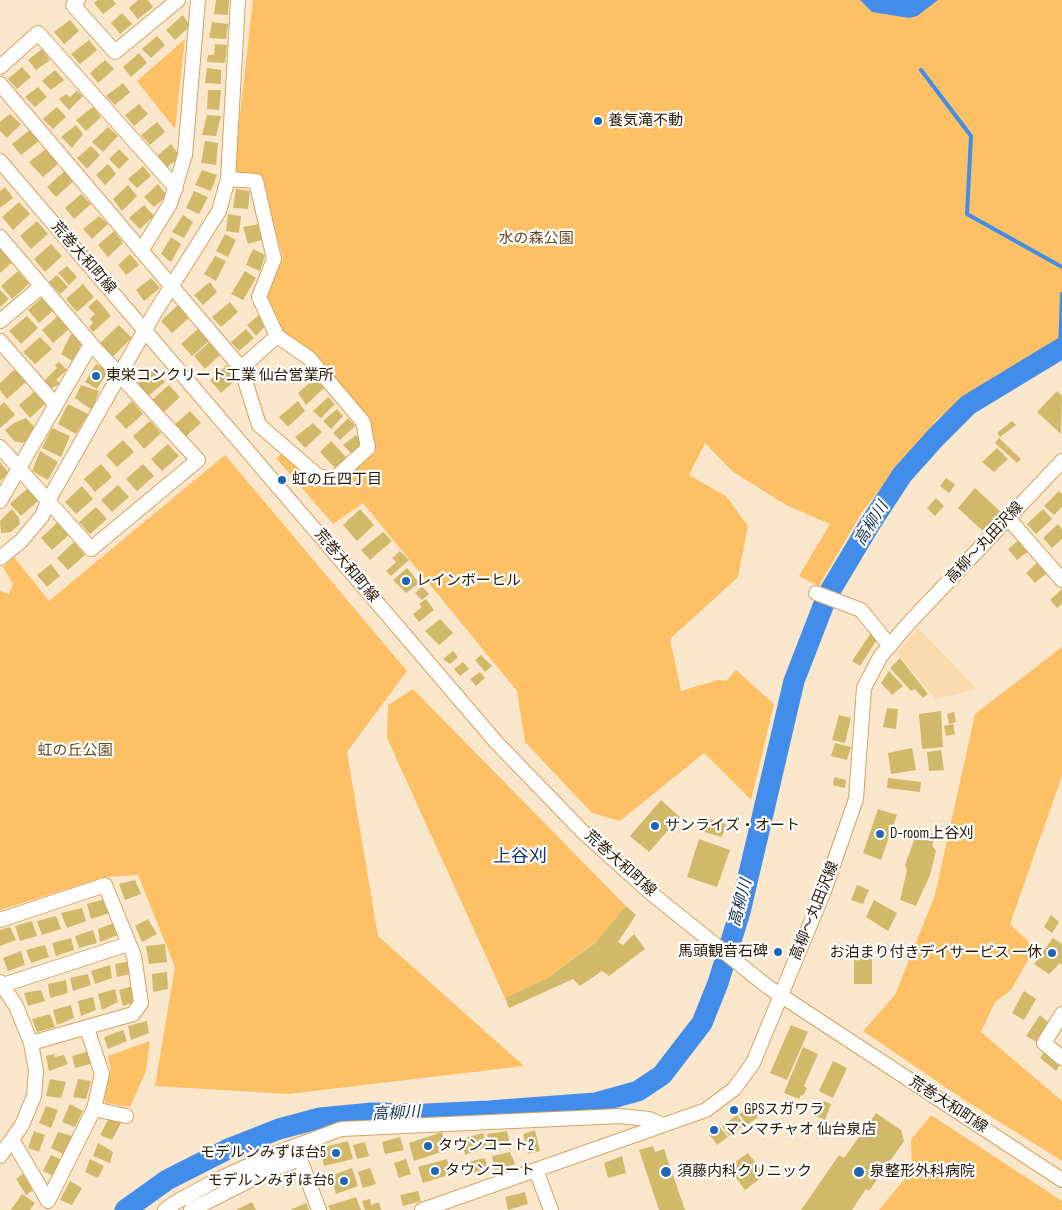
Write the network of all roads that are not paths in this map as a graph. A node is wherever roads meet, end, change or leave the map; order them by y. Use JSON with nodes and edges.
{"nodes":[{"id":1,"x":78,"y":0,"type":"edge"},
{"id":2,"x":178,"y":0,"type":"edge"},
{"id":3,"x":198,"y":0,"type":"edge"},
{"id":4,"x":238,"y":0,"type":"edge"},
{"id":5,"x":0,"y":67,"type":"edge"},
{"id":6,"x":0,"y":84,"type":"edge"},
{"id":7,"x":0,"y":161,"type":"edge"},
{"id":8,"x":228,"y":179,"type":"junction"},
{"id":9,"x":176,"y":188,"type":"junction"},
{"id":10,"x":0,"y":237,"type":"edge"},
{"id":11,"x":141,"y":251,"type":"junction"},
{"id":12,"x":42,"y":286,"type":"junction"},
{"id":13,"x":170,"y":288,"type":"junction"},
{"id":14,"x":0,"y":321,"type":"edge"},
{"id":15,"x":145,"y":330,"type":"junction"},
{"id":16,"x":277,"y":336,"type":"junction"},
{"id":17,"x":0,"y":341,"type":"edge"},
{"id":18,"x":91,"y":344,"type":"junction"},
{"id":19,"x":241,"y":368,"type":"junction"},
{"id":20,"x":119,"y":375,"type":"junction"},
{"id":21,"x":56,"y":405,"type":"junction"},
{"id":22,"x":0,"y":446,"type":"edge"},
{"id":23,"x":19,"y":469,"type":"junction"},
{"id":24,"x":1059,"y":469,"type":"edge"},
{"id":25,"x":0,"y":500,"type":"edge"},
{"id":26,"x":48,"y":501,"type":"junction"},
{"id":27,"x":1008,"y":518,"type":"junction"},
{"id":28,"x":0,"y":558,"type":"edge"},
{"id":29,"x":1062,"y":580,"type":"edge"},
{"id":30,"x":816,"y":593,"type":"dead end"},
{"id":31,"x":890,"y":646,"type":"junction"},
{"id":32,"x":0,"y":920,"type":"edge"},
{"id":33,"x":128,"y":944,"type":"junction"},
{"id":34,"x":1,"y":984,"type":"edge"},
{"id":35,"x":780,"y":996,"type":"junction"},
{"id":36,"x":1062,"y":1014,"type":"edge"},
{"id":37,"x":87,"y":1028,"type":"junction"},
{"id":38,"x":31,"y":1043,"type":"junction"},
{"id":39,"x":1062,"y":1058,"type":"edge"},
{"id":40,"x":94,"y":1109,"type":"junction"},
{"id":41,"x":126,"y":1116,"type":"dead end"},
{"id":42,"x":663,"y":1125,"type":"junction"},
{"id":43,"x":13,"y":1141,"type":"junction"},
{"id":44,"x":0,"y":1156,"type":"edge"},
{"id":45,"x":536,"y":1170,"type":"junction"},
{"id":46,"x":1062,"y":1180,"type":"edge"},
{"id":47,"x":453,"y":1205,"type":"edge"},
{"id":48,"x":47,"y":1206,"type":"edge"},
{"id":49,"x":165,"y":1210,"type":"edge"},
{"id":50,"x":191,"y":1210,"type":"edge"},
{"id":51,"x":319,"y":1210,"type":"edge"},
{"id":52,"x":422,"y":1210,"type":"edge"},
{"id":53,"x":550,"y":1210,"type":"edge"}],
"edges":[{"from":1,"to":2,"type":"street"},
{"from":3,"to":9,"type":"street"},
{"from":4,"to":8,"type":"street"},
{"from":5,"to":9,"type":"street"},
{"from":6,"to":11,"type":"street"},
{"from":7,"to":15,"type":"street","name":"荒巻大和町線"},
{"from":8,"to":13,"type":"street"},
{"from":8,"to":16,"type":"street"},
{"from":9,"to":11,"type":"street"},
{"from":10,"to":12,"type":"street"},
{"from":11,"to":13,"type":"street"},
{"from":12,"to":14,"type":"street"},
{"from":12,"to":18,"type":"street"},
{"from":13,"to":15,"type":"street"},
{"from":13,"to":19,"type":"street"},
{"from":15,"to":20,"type":"street"},
{"from":15,"to":35,"type":"street","name":"荒巻大和町線"},
{"from":16,"to":19,"type":"street"},
{"from":16,"to":19,"type":"street"},
{"from":17,"to":21,"type":"street"},
{"from":18,"to":20,"type":"street"},
{"from":18,"to":21,"type":"street"},
{"from":20,"to":26,"type":"street"},
{"from":20,"to":26,"type":"street"},
{"from":21,"to":23,"type":"street"},
{"from":22,"to":23,"type":"street"},
{"from":23,"to":25,"type":"street"},
{"from":23,"to":26,"type":"street"},
{"from":24,"to":27,"type":"street","name":"高柳～丸田沢線"},
{"from":26,"to":28,"type":"street"},
{"from":27,"to":29,"type":"street"},
{"from":27,"to":31,"type":"street","name":"高柳～丸田沢線"},
{"from":30,"to":31,"type":"street"},
{"from":31,"to":35,"type":"street","name":"高柳～丸田沢線"},
{"from":32,"to":33,"type":"street"},
{"from":33,"to":34,"type":"street"},
{"from":33,"to":37,"type":"street"},
{"from":34,"to":38,"type":"street"},
{"from":35,"to":42,"type":"street","name":"高柳～丸田沢線"},
{"from":35,"to":46,"type":"street","name":"荒巻大和町線"},
{"from":36,"to":39,"type":"street"},
{"from":37,"to":38,"type":"street"},
{"from":37,"to":40,"type":"street"},
{"from":38,"to":43,"type":"street"},
{"from":40,"to":41,"type":"street"},
{"from":40,"to":48,"type":"street"},
{"from":42,"to":45,"type":"street","name":"高柳～丸田沢線"},
{"from":42,"to":49,"type":"street"},
{"from":43,"to":44,"type":"street"},
{"from":43,"to":48,"type":"street"},
{"from":45,"to":47,"type":"street","name":"高柳～丸田沢線"},
{"from":45,"to":53,"type":"street"},
{"from":47,"to":52,"type":"street","name":"高柳～丸田沢線"},
{"from":50,"to":51,"type":"street"}]}
